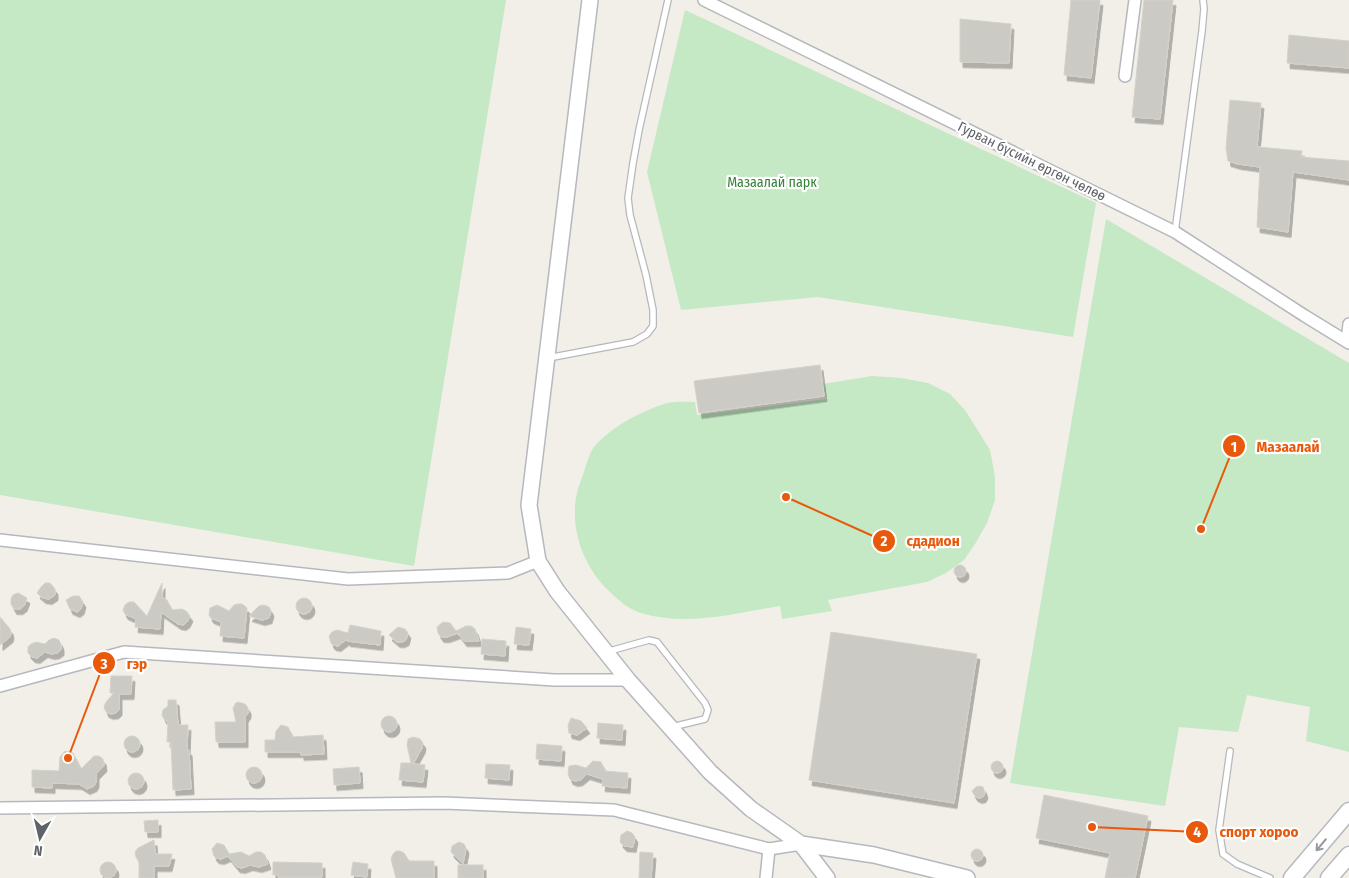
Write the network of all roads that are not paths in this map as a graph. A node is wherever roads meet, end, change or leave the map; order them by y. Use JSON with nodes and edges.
{"nodes":[{"id":1,"x":590,"y":0,"type":"edge"},
{"id":2,"x":668,"y":0,"type":"edge"},
{"id":3,"x":704,"y":0,"type":"edge"},
{"id":4,"x":1135,"y":0,"type":"edge"},
{"id":5,"x":1203,"y":0,"type":"edge"},
{"id":6,"x":1125,"y":76,"type":"dead end"},
{"id":7,"x":1175,"y":232,"type":"junction"},
{"id":8,"x":1349,"y":324,"type":"edge"},
{"id":9,"x":1348,"y":342,"type":"edge"},
{"id":10,"x":547,"y":358,"type":"junction"},
{"id":11,"x":0,"y":540,"type":"edge"},
{"id":12,"x":538,"y":561,"type":"junction"},
{"id":13,"x":605,"y":652,"type":"junction"},
{"id":14,"x":628,"y":680,"type":"junction"},
{"id":15,"x":0,"y":686,"type":"edge"},
{"id":16,"x":670,"y":727,"type":"junction"},
{"id":17,"x":1230,"y":752,"type":"dead end"},
{"id":18,"x":0,"y":808,"type":"edge"},
{"id":19,"x":1349,"y":811,"type":"edge"},
{"id":20,"x":800,"y":844,"type":"junction"},
{"id":21,"x":769,"y":849,"type":"junction"},
{"id":22,"x":1349,"y":855,"type":"edge"},
{"id":23,"x":766,"y":878,"type":"edge"},
{"id":24,"x":827,"y":878,"type":"edge"},
{"id":25,"x":967,"y":878,"type":"edge"},
{"id":26,"x":1270,"y":878,"type":"edge"},
{"id":27,"x":1292,"y":878,"type":"edge"},
{"id":28,"x":1329,"y":878,"type":"edge"}],
"edges":[{"from":1,"to":10,"type":"street"},
{"from":2,"to":10,"type":"lane"},
{"from":3,"to":7,"type":"street","name":"Гурван бүсийн өргөн чөлөө"},
{"from":4,"to":6,"type":"street"},
{"from":5,"to":7,"type":"lane"},
{"from":7,"to":9,"type":"street","name":"Гурван бүсийн өргөн чөлөө"},
{"from":8,"to":9,"type":"street"},
{"from":10,"to":12,"type":"street"},
{"from":11,"to":12,"type":"street"},
{"from":12,"to":13,"type":"street"},
{"from":13,"to":14,"type":"street"},
{"from":13,"to":16,"type":"lane"},
{"from":14,"to":15,"type":"street"},
{"from":14,"to":16,"type":"street"},
{"from":16,"to":20,"type":"street"},
{"from":17,"to":26,"type":"lane"},
{"from":18,"to":21,"type":"street"},
{"from":19,"to":27,"type":"main road","one_way":true},
{"from":20,"to":21,"type":"street"},
{"from":20,"to":24,"type":"street"},
{"from":20,"to":25,"type":"street"},
{"from":21,"to":23,"type":"street"},
{"from":22,"to":28,"type":"main road"}]}
